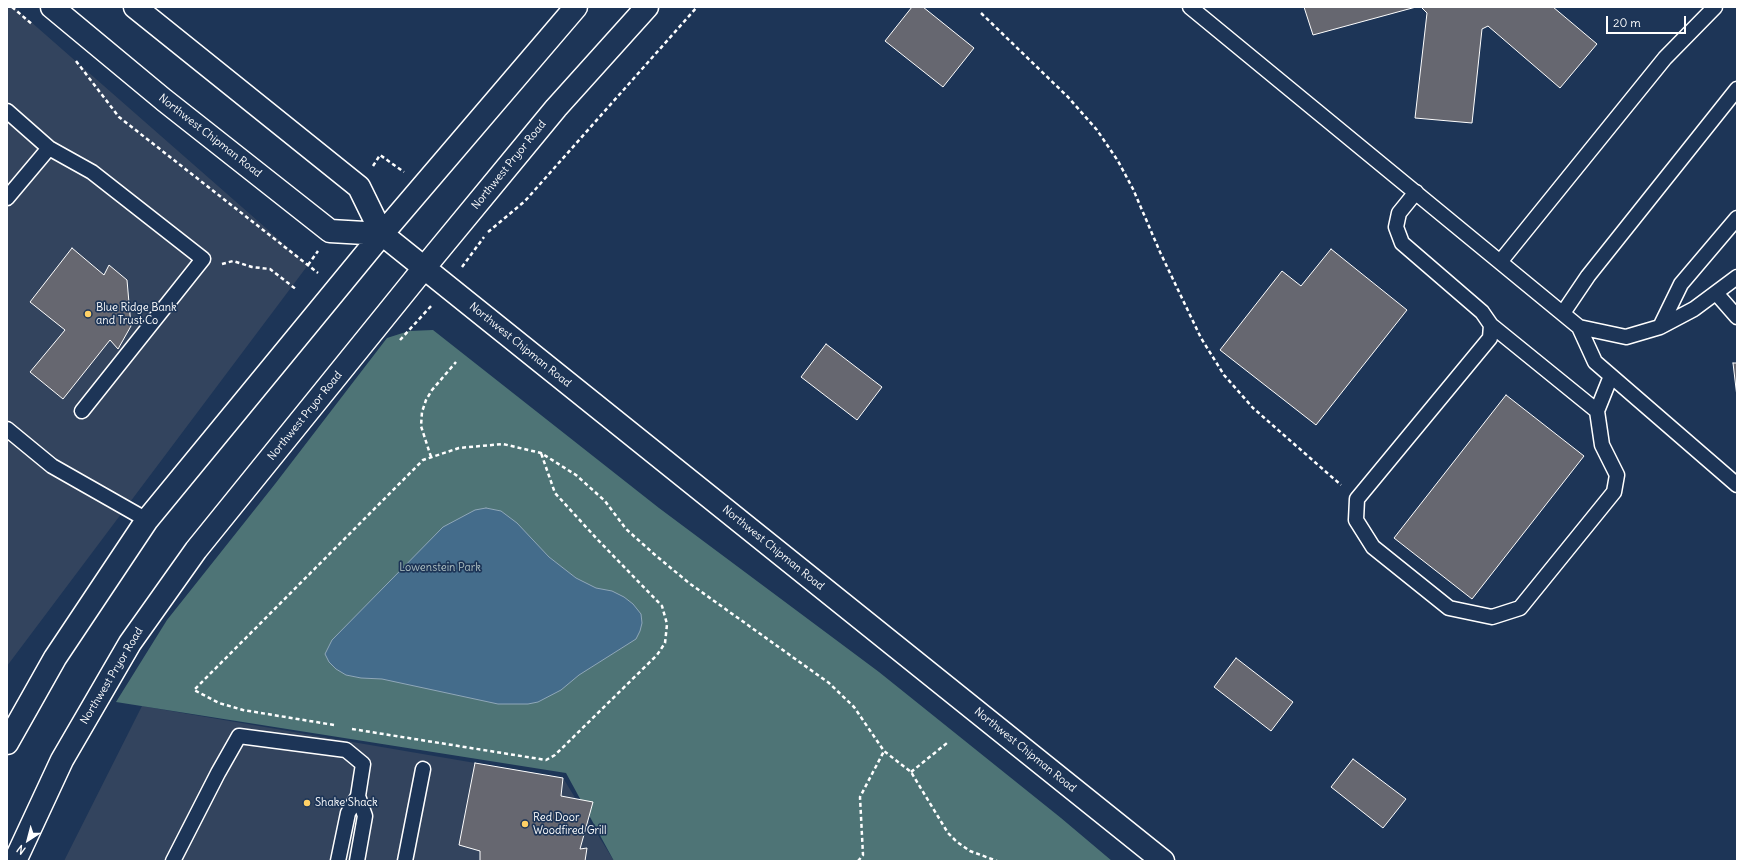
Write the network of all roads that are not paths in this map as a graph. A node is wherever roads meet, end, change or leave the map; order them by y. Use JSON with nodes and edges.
{"nodes":[{"id":1,"x":52,"y":7,"type":"edge"},
{"id":2,"x":135,"y":7,"type":"edge"},
{"id":3,"x":576,"y":7,"type":"edge"},
{"id":4,"x":646,"y":7,"type":"edge"},
{"id":5,"x":1190,"y":7,"type":"edge"},
{"id":6,"x":1714,"y":7,"type":"edge"},
{"id":7,"x":1737,"y":89,"type":"edge"},
{"id":8,"x":7,"y":111,"type":"edge"},
{"id":9,"x":49,"y":148,"type":"junction"},
{"id":10,"x":1416,"y":192,"type":"junction"},
{"id":11,"x":7,"y":198,"type":"edge"},
{"id":12,"x":1737,"y":218,"type":"edge"},
{"id":13,"x":382,"y":234,"type":"junction"},
{"id":14,"x":1500,"y":262,"type":"junction"},
{"id":15,"x":424,"y":268,"type":"junction"},
{"id":16,"x":1737,"y":277,"type":"edge"},
{"id":17,"x":1716,"y":293,"type":"junction"},
{"id":18,"x":1562,"y":313,"type":"junction"},
{"id":19,"x":1737,"y":317,"type":"edge"},
{"id":20,"x":1491,"y":325,"type":"junction"},
{"id":21,"x":1579,"y":327,"type":"junction"},
{"id":22,"x":1660,"y":327,"type":"junction"},
{"id":23,"x":1611,"y":376,"type":"junction"},
{"id":24,"x":82,"y":411,"type":"dead end"},
{"id":25,"x":1597,"y":411,"type":"junction"},
{"id":26,"x":7,"y":428,"type":"edge"},
{"id":27,"x":1737,"y":486,"type":"edge"},
{"id":28,"x":147,"y":520,"type":"junction"},
{"id":29,"x":7,"y":743,"type":"edge"},
{"id":30,"x":423,"y":769,"type":"dead end"},
{"id":31,"x":358,"y":796,"type":"junction"},
{"id":32,"x":15,"y":861,"type":"edge"},
{"id":33,"x":174,"y":861,"type":"edge"},
{"id":34,"x":338,"y":861,"type":"edge"},
{"id":35,"x":357,"y":861,"type":"edge"},
{"id":36,"x":405,"y":861,"type":"edge"},
{"id":37,"x":1163,"y":861,"type":"edge"}],
"edges":[{"from":1,"to":13,"type":"main road","name":"Northwest Chipman Road"},
{"from":2,"to":13,"type":"main road","name":"Northwest Chipman Road"},
{"from":3,"to":13,"type":"main road"},
{"from":4,"to":15,"type":"main road","name":"Northwest Pryor Road"},
{"from":5,"to":10,"type":"lane"},
{"from":6,"to":14,"type":"lane"},
{"from":7,"to":18,"type":"lane"},
{"from":8,"to":9,"type":"lane"},
{"from":9,"to":11,"type":"lane"},
{"from":9,"to":24,"type":"lane"},
{"from":10,"to":14,"type":"lane"},
{"from":10,"to":20,"type":"lane"},
{"from":12,"to":22,"type":"lane"},
{"from":13,"to":15,"type":"main road","name":"Northwest Chipman Road"},
{"from":13,"to":28,"type":"main road"},
{"from":14,"to":18,"type":"lane"},
{"from":15,"to":32,"type":"main road","name":"Northwest Pryor Road"},
{"from":15,"to":37,"type":"main road","name":"Northwest Chipman Road"},
{"from":16,"to":17,"type":"lane"},
{"from":17,"to":19,"type":"lane"},
{"from":17,"to":22,"type":"lane"},
{"from":18,"to":21,"type":"lane"},
{"from":20,"to":25,"type":"lane"},
{"from":20,"to":25,"type":"lane"},
{"from":21,"to":22,"type":"lane"},
{"from":21,"to":23,"type":"lane"},
{"from":23,"to":25,"type":"lane"},
{"from":23,"to":27,"type":"lane"},
{"from":26,"to":28,"type":"lane"},
{"from":28,"to":29,"type":"main road"},
{"from":30,"to":36,"type":"lane"},
{"from":31,"to":33,"type":"lane"},
{"from":31,"to":34,"type":"lane"},
{"from":31,"to":35,"type":"lane"}]}
